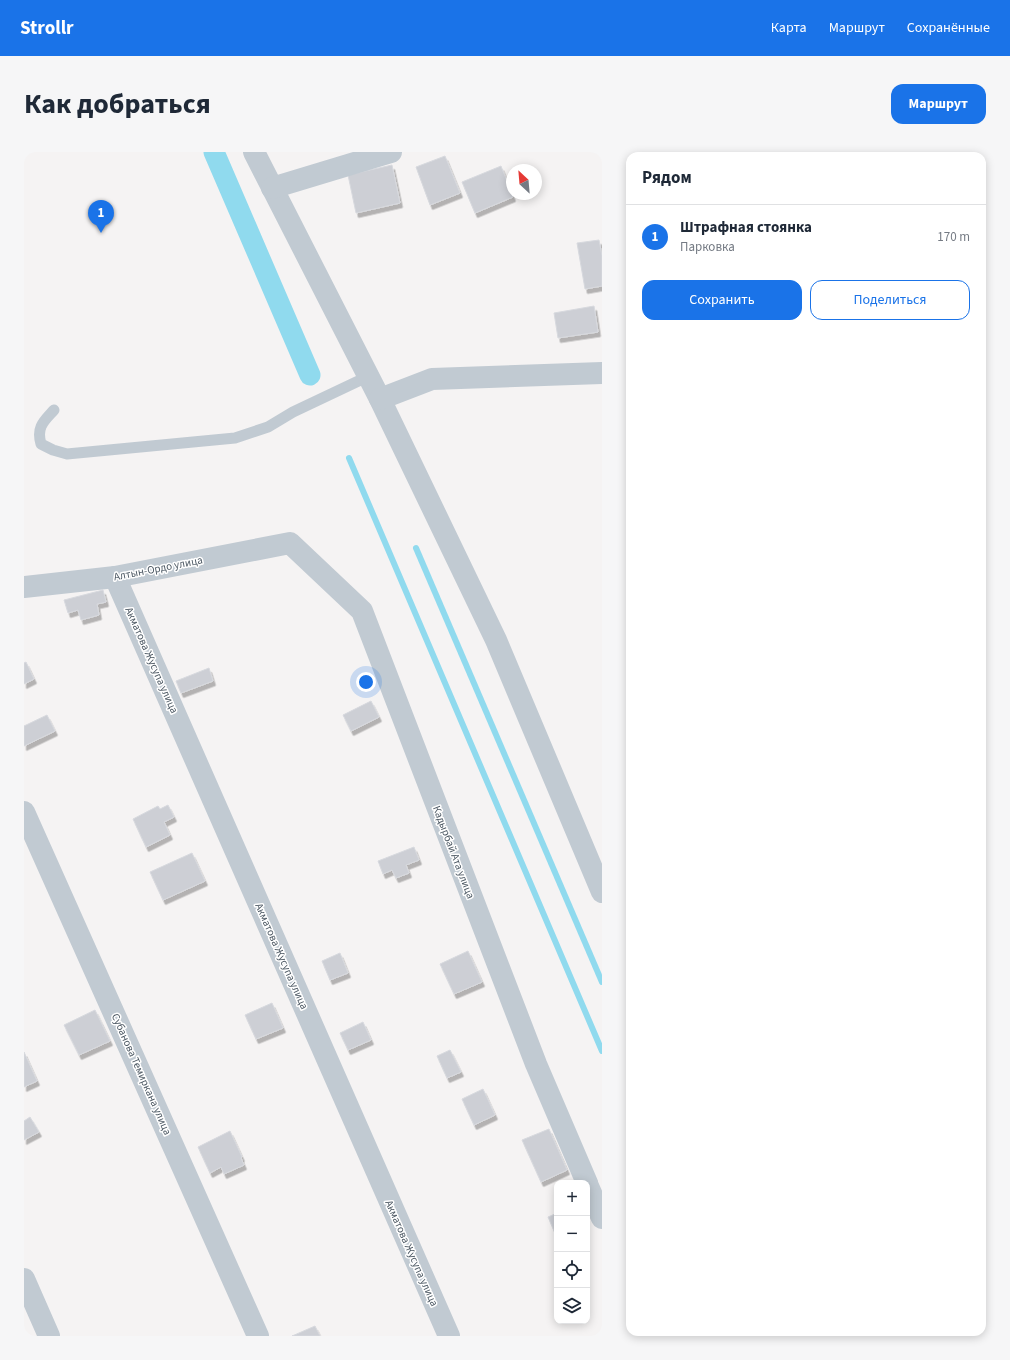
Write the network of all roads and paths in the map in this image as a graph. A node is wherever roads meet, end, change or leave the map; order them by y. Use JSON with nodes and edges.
{"nodes":[{"id":1,"x":254,"y":152,"type":"edge"},
{"id":2,"x":391,"y":152,"type":"edge"},
{"id":3,"x":272,"y":188,"type":"junction"},
{"id":4,"x":602,"y":373,"type":"edge"},
{"id":5,"x":369,"y":376,"type":"junction"},
{"id":6,"x":380,"y":399,"type":"junction"},
{"id":7,"x":54,"y":410,"type":"dead end"},
{"id":8,"x":290,"y":543,"type":"joint"},
{"id":9,"x":115,"y":577,"type":"junction"},
{"id":10,"x":24,"y":587,"type":"edge"},
{"id":11,"x":24,"y":812,"type":"edge"},
{"id":12,"x":602,"y":892,"type":"edge"},
{"id":13,"x":586,"y":1180,"type":"edge"},
{"id":14,"x":590,"y":1190,"type":"edge"},
{"id":15,"x":602,"y":1218,"type":"edge"},
{"id":16,"x":24,"y":1279,"type":"edge"},
{"id":17,"x":49,"y":1336,"type":"edge"},
{"id":18,"x":258,"y":1336,"type":"edge"},
{"id":19,"x":449,"y":1336,"type":"edge"}],
"edges":[{"from":1,"to":3,"type":"street"},
{"from":2,"to":3,"type":"street"},
{"from":3,"to":5,"type":"street"},
{"from":4,"to":6,"type":"street"},
{"from":5,"to":6,"type":"street"},
{"from":5,"to":7,"type":"lane"},
{"from":6,"to":12,"type":"street"},
{"from":8,"to":9,"type":"street","name":"Алтын-Ордо улица"},
{"from":8,"to":13,"type":"street","name":"Кадырбай Ата улица"},
{"from":9,"to":10,"type":"street","name":"Алтын-Ордо улица"},
{"from":9,"to":19,"type":"street","name":"Акматова Жусупа улица"},
{"from":11,"to":18,"type":"street","name":"Субанова Темиркана улица"},
{"from":14,"to":15,"type":"street","name":"Кадырбай Ата улица"},
{"from":16,"to":17,"type":"street"}]}
